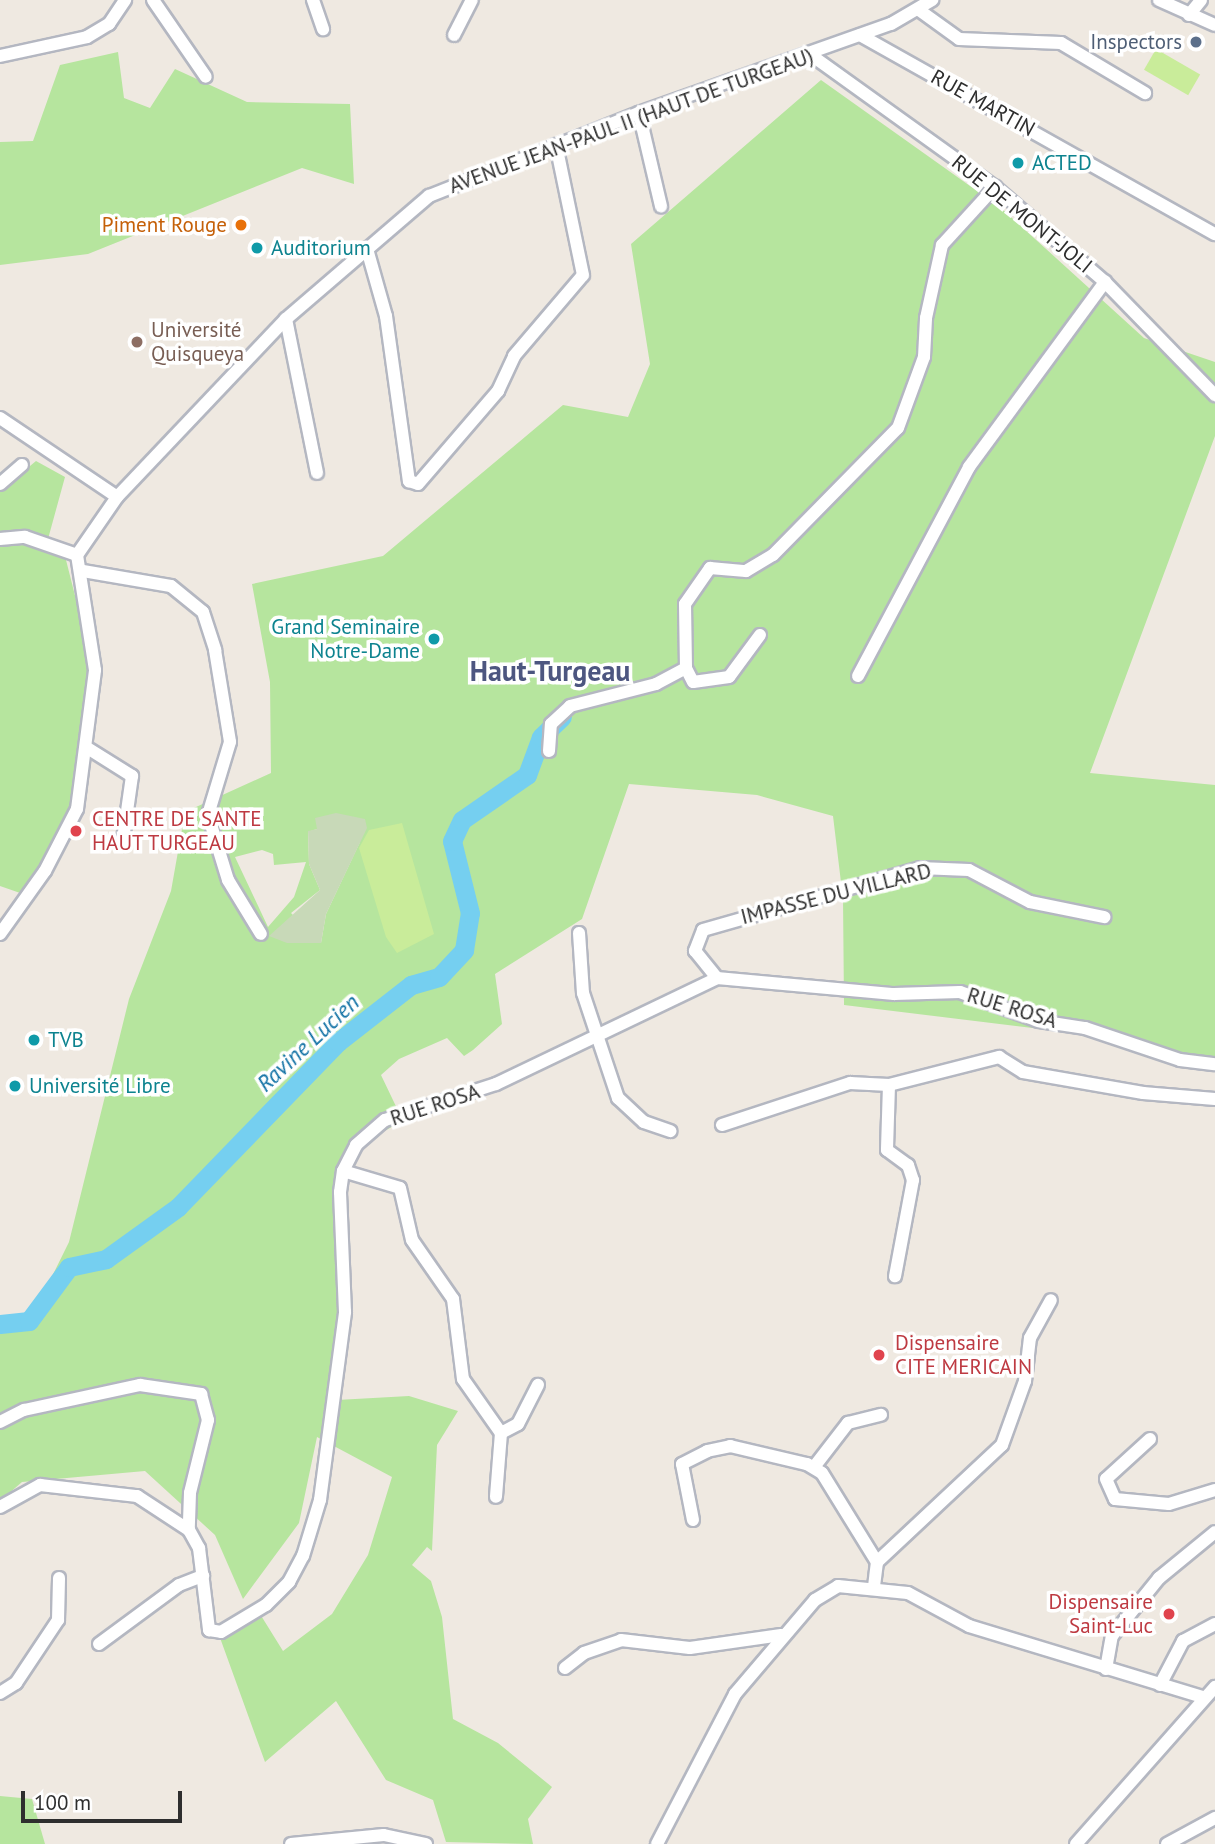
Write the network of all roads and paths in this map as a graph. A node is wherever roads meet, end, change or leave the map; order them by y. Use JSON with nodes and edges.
{"nodes":[{"id":1,"x":125,"y":0,"type":"edge"},
{"id":2,"x":153,"y":0,"type":"edge"},
{"id":3,"x":313,"y":0,"type":"edge"},
{"id":4,"x":472,"y":0,"type":"edge"},
{"id":5,"x":932,"y":0,"type":"edge"},
{"id":6,"x":1159,"y":0,"type":"edge"},
{"id":7,"x":1201,"y":0,"type":"edge"},
{"id":8,"x":919,"y":10,"type":"junction"},
{"id":9,"x":1189,"y":15,"type":"junction"},
{"id":10,"x":1215,"y":25,"type":"edge"},
{"id":11,"x":323,"y":29,"type":"dead end"},
{"id":12,"x":454,"y":35,"type":"dead end"},
{"id":13,"x":860,"y":35,"type":"junction"},
{"id":14,"x":811,"y":55,"type":"junction"},
{"id":15,"x":0,"y":56,"type":"edge"},
{"id":16,"x":206,"y":77,"type":"dead end"},
{"id":17,"x":1145,"y":93,"type":"dead end"},
{"id":18,"x":639,"y":113,"type":"junction"},
{"id":19,"x":556,"y":145,"type":"junction"},
{"id":20,"x":995,"y":187,"type":"junction"},
{"id":21,"x":661,"y":206,"type":"dead end"},
{"id":22,"x":1215,"y":234,"type":"edge"},
{"id":23,"x":367,"y":249,"type":"junction"},
{"id":24,"x":1105,"y":282,"type":"junction"},
{"id":25,"x":286,"y":319,"type":"junction"},
{"id":26,"x":1215,"y":395,"type":"edge"},
{"id":27,"x":1,"y":415,"type":"edge"},
{"id":28,"x":22,"y":465,"type":"dead end"},
{"id":29,"x":317,"y":473,"type":"dead end"},
{"id":30,"x":0,"y":484,"type":"edge"},
{"id":31,"x":117,"y":497,"type":"junction"},
{"id":32,"x":0,"y":539,"type":"edge"},
{"id":33,"x":77,"y":555,"type":"junction"},
{"id":34,"x":83,"y":571,"type":"junction"},
{"id":35,"x":760,"y":635,"type":"dead end"},
{"id":36,"x":686,"y":668,"type":"junction"},
{"id":37,"x":858,"y":677,"type":"dead end"},
{"id":38,"x":89,"y":749,"type":"junction"},
{"id":39,"x":550,"y":751,"type":"dead end"},
{"id":40,"x":123,"y":839,"type":"dead end"},
{"id":41,"x":1104,"y":917,"type":"dead end"},
{"id":42,"x":579,"y":933,"type":"dead end"},
{"id":43,"x":0,"y":934,"type":"edge"},
{"id":44,"x":261,"y":934,"type":"dead end"},
{"id":45,"x":717,"y":978,"type":"junction"},
{"id":46,"x":596,"y":1040,"type":"junction"},
{"id":47,"x":1215,"y":1064,"type":"edge"},
{"id":48,"x":889,"y":1085,"type":"junction"},
{"id":49,"x":1215,"y":1099,"type":"edge"},
{"id":50,"x":722,"y":1125,"type":"dead end"},
{"id":51,"x":670,"y":1131,"type":"dead end"},
{"id":52,"x":343,"y":1171,"type":"junction"},
{"id":53,"x":895,"y":1276,"type":"dead end"},
{"id":54,"x":1051,"y":1300,"type":"dead end"},
{"id":55,"x":538,"y":1385,"type":"dead end"},
{"id":56,"x":881,"y":1415,"type":"dead end"},
{"id":57,"x":0,"y":1422,"type":"edge"},
{"id":58,"x":501,"y":1433,"type":"junction"},
{"id":59,"x":1150,"y":1439,"type":"dead end"},
{"id":60,"x":814,"y":1467,"type":"junction"},
{"id":61,"x":1215,"y":1490,"type":"edge"},
{"id":62,"x":496,"y":1497,"type":"dead end"},
{"id":63,"x":0,"y":1507,"type":"edge"},
{"id":64,"x":693,"y":1520,"type":"dead end"},
{"id":65,"x":189,"y":1530,"type":"junction"},
{"id":66,"x":1215,"y":1532,"type":"edge"},
{"id":67,"x":877,"y":1562,"type":"junction"},
{"id":68,"x":203,"y":1576,"type":"junction"},
{"id":69,"x":59,"y":1578,"type":"dead end"},
{"id":70,"x":874,"y":1586,"type":"junction"},
{"id":71,"x":1215,"y":1624,"type":"edge"},
{"id":72,"x":781,"y":1635,"type":"junction"},
{"id":73,"x":99,"y":1644,"type":"dead end"},
{"id":74,"x":565,"y":1668,"type":"dead end"},
{"id":75,"x":1106,"y":1669,"type":"junction"},
{"id":76,"x":1160,"y":1685,"type":"junction"},
{"id":77,"x":1215,"y":1687,"type":"edge"},
{"id":78,"x":0,"y":1693,"type":"edge"},
{"id":79,"x":1203,"y":1697,"type":"junction"},
{"id":80,"x":1215,"y":1818,"type":"edge"},
{"id":81,"x":292,"y":1844,"type":"edge"},
{"id":82,"x":426,"y":1844,"type":"edge"},
{"id":83,"x":657,"y":1844,"type":"edge"},
{"id":84,"x":1076,"y":1844,"type":"edge"},
{"id":85,"x":1167,"y":1844,"type":"edge"}],
"edges":[{"from":1,"to":15,"type":"street"},
{"from":2,"to":16,"type":"street"},
{"from":3,"to":11,"type":"street"},
{"from":4,"to":12,"type":"street"},
{"from":5,"to":8,"type":"street","name":"AVENUE JEAN-PAUL II (HAUT DE TURGEAU)"},
{"from":6,"to":9,"type":"street"},
{"from":7,"to":9,"type":"street"},
{"from":8,"to":13,"type":"street","name":"AVENUE JEAN-PAUL II (HAUT DE TURGEAU)"},
{"from":8,"to":17,"type":"street"},
{"from":9,"to":10,"type":"street"},
{"from":13,"to":14,"type":"street","name":"AVENUE JEAN-PAUL II (HAUT DE TURGEAU)"},
{"from":13,"to":22,"type":"street","name":"RUE MARTIN"},
{"from":14,"to":18,"type":"street","name":"AVENUE JEAN-PAUL II (HAUT DE TURGEAU)"},
{"from":14,"to":20,"type":"street","name":"RUE DE MONT-JOLI"},
{"from":18,"to":19,"type":"street","name":"AVENUE JEAN-PAUL II (HAUT DE TURGEAU)"},
{"from":18,"to":21,"type":"street"},
{"from":19,"to":23,"type":"street","name":"AVENUE JEAN-PAUL II (HAUT DE TURGEAU)"},
{"from":19,"to":23,"type":"street"},
{"from":20,"to":24,"type":"street","name":"RUE DE MONT-JOLI"},
{"from":20,"to":36,"type":"street"},
{"from":23,"to":25,"type":"street","name":"AVENUE JEAN-PAUL II (HAUT DE TURGEAU)"},
{"from":24,"to":26,"type":"street","name":"RUE DE MONT-JOLI"},
{"from":24,"to":37,"type":"street"},
{"from":25,"to":29,"type":"street"},
{"from":25,"to":31,"type":"street","name":"AVENUE JEAN-PAUL II (HAUT DE TURGEAU)"},
{"from":27,"to":31,"type":"street"},
{"from":28,"to":30,"type":"street"},
{"from":31,"to":33,"type":"street","name":"AVENUE JEAN-PAUL II (HAUT DE TURGEAU)"},
{"from":32,"to":33,"type":"street"},
{"from":33,"to":34,"type":"street"},
{"from":34,"to":38,"type":"street"},
{"from":34,"to":44,"type":"street"},
{"from":35,"to":36,"type":"street"},
{"from":36,"to":39,"type":"street"},
{"from":38,"to":40,"type":"street"},
{"from":38,"to":43,"type":"street"},
{"from":41,"to":45,"type":"street","name":"IMPASSE DU VILLARD"},
{"from":42,"to":46,"type":"street"},
{"from":45,"to":46,"type":"street","name":"RUE ROSA"},
{"from":45,"to":47,"type":"street","name":"RUE ROSA"},
{"from":46,"to":51,"type":"street"},
{"from":46,"to":52,"type":"street","name":"RUE ROSA"},
{"from":48,"to":49,"type":"street"},
{"from":48,"to":50,"type":"street"},
{"from":48,"to":53,"type":"street"},
{"from":52,"to":58,"type":"street"},
{"from":52,"to":68,"type":"street"},
{"from":54,"to":67,"type":"street"},
{"from":55,"to":58,"type":"street"},
{"from":56,"to":60,"type":"street"},
{"from":57,"to":65,"type":"street"},
{"from":58,"to":62,"type":"street"},
{"from":59,"to":61,"type":"street"},
{"from":60,"to":64,"type":"street"},
{"from":60,"to":67,"type":"street"},
{"from":63,"to":65,"type":"street"},
{"from":65,"to":68,"type":"street"},
{"from":66,"to":75,"type":"street"},
{"from":67,"to":70,"type":"street"},
{"from":68,"to":73,"type":"street"},
{"from":69,"to":78,"type":"street"},
{"from":70,"to":72,"type":"street"},
{"from":70,"to":75,"type":"street"},
{"from":71,"to":76,"type":"street"},
{"from":72,"to":74,"type":"street"},
{"from":72,"to":83,"type":"street"},
{"from":75,"to":76,"type":"street"},
{"from":76,"to":79,"type":"street"},
{"from":77,"to":79,"type":"street"},
{"from":79,"to":84,"type":"street"},
{"from":80,"to":85,"type":"street"},
{"from":81,"to":82,"type":"street"}]}
